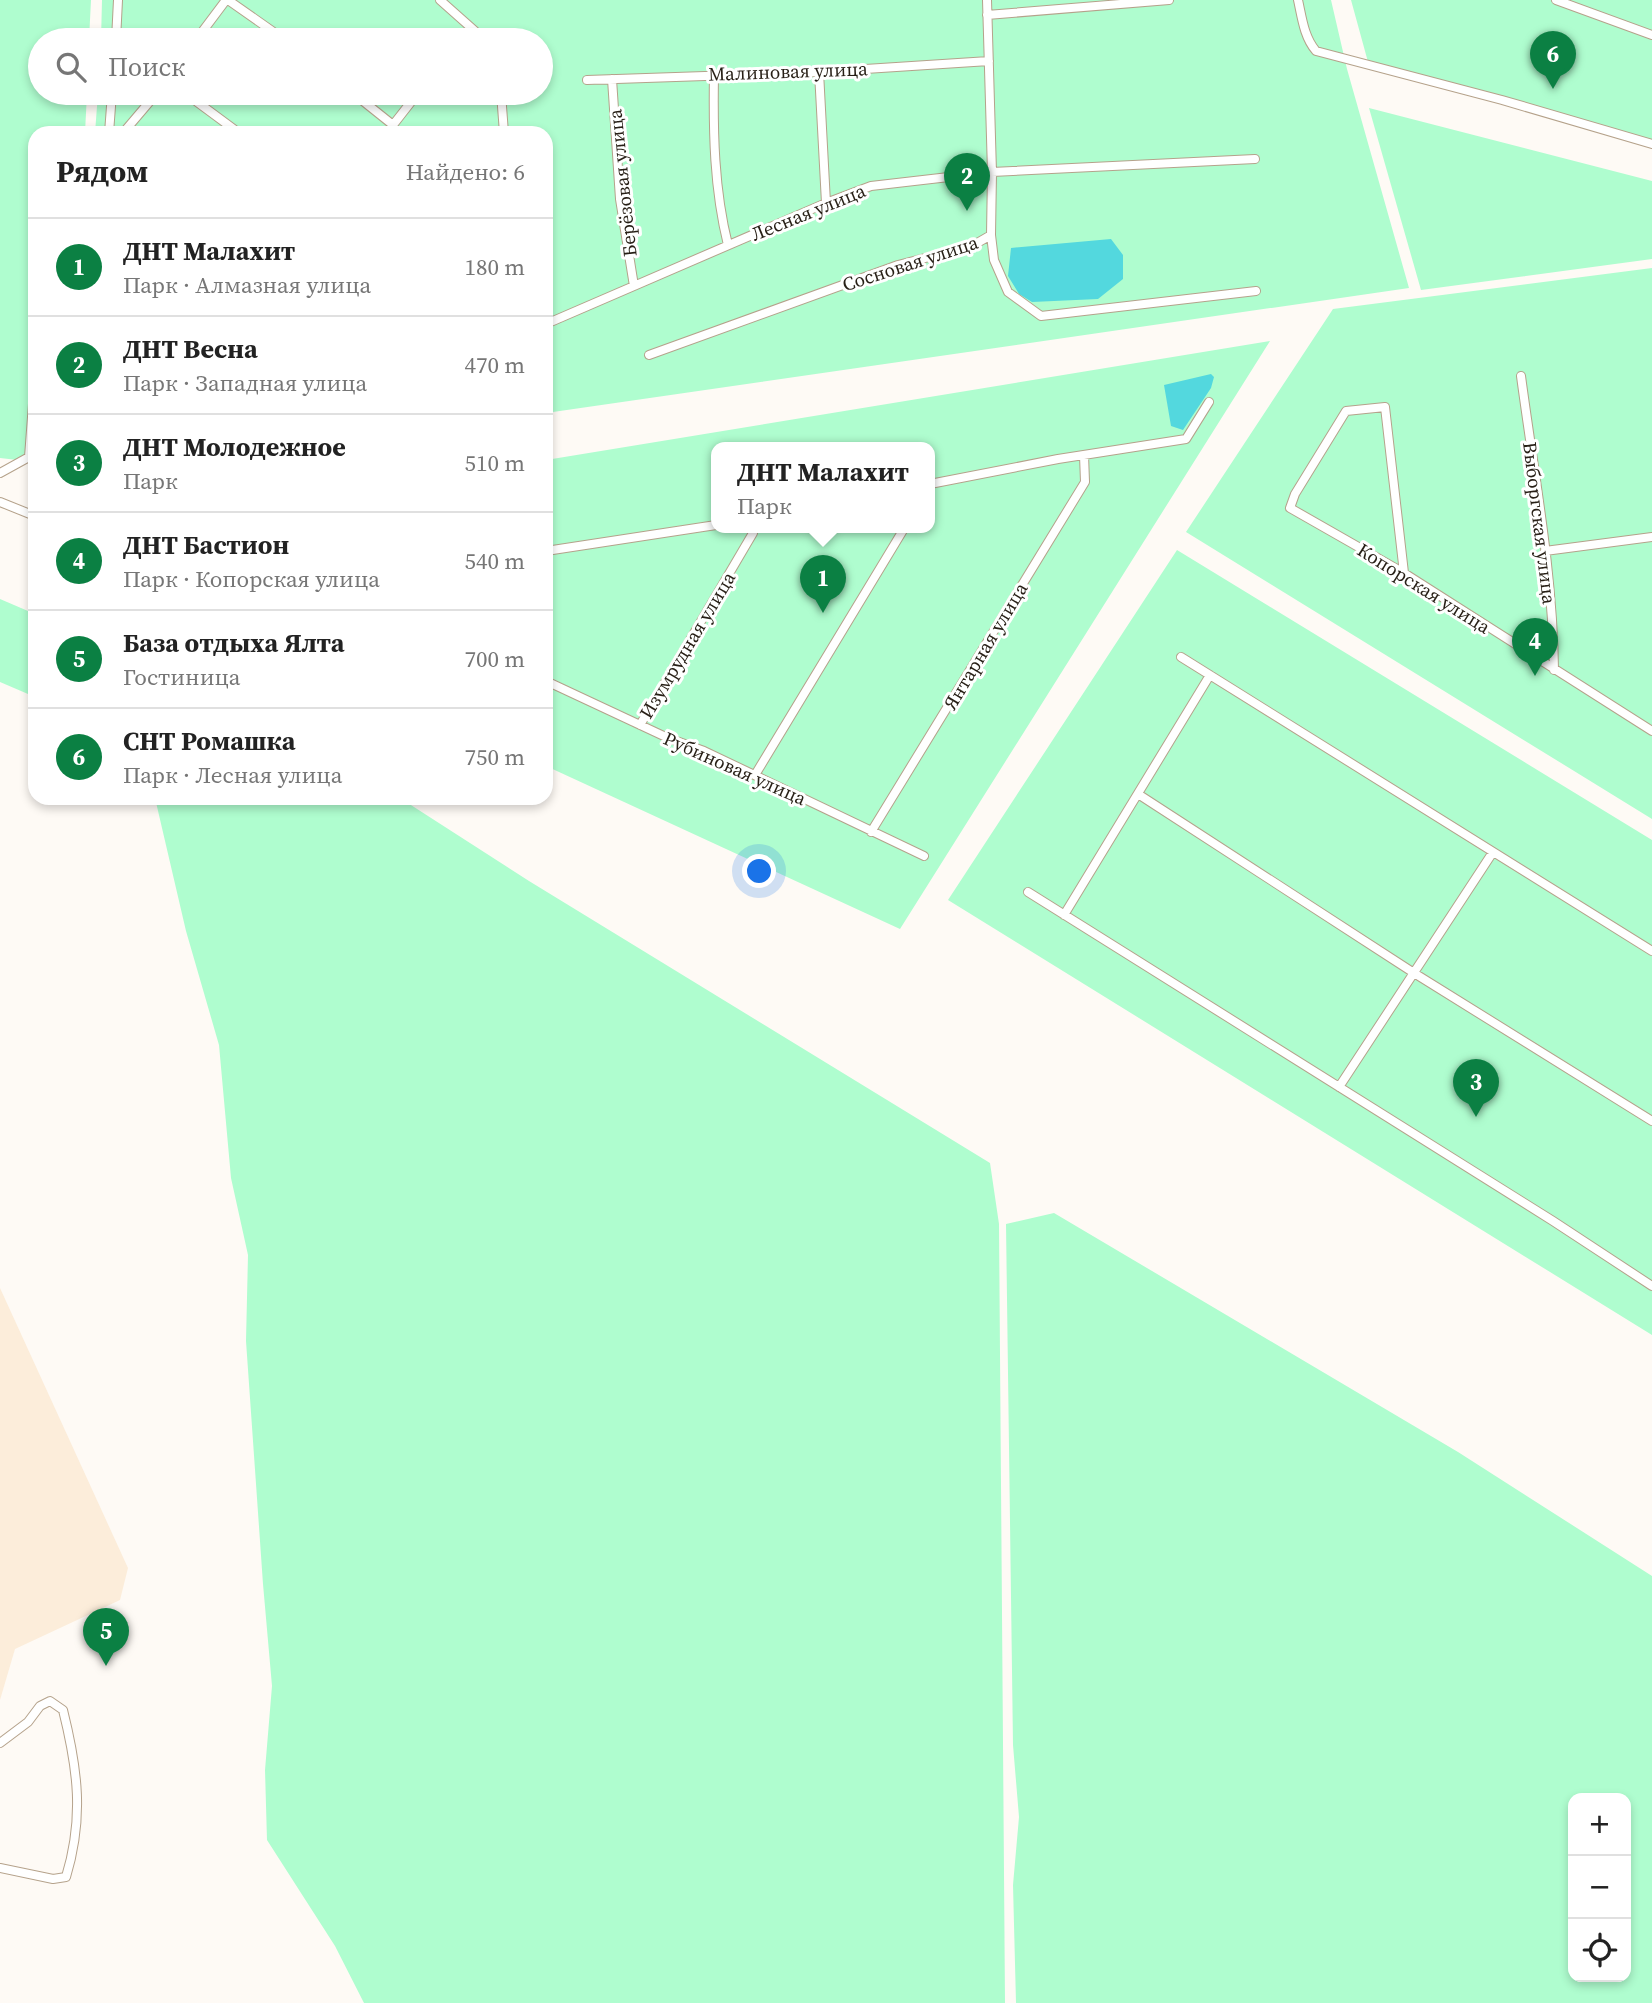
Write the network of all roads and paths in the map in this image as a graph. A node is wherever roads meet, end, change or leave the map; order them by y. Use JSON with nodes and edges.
{"nodes":[{"id":1,"x":118,"y":0,"type":"edge"},
{"id":2,"x":227,"y":0,"type":"edge"},
{"id":3,"x":440,"y":0,"type":"edge"},
{"id":4,"x":987,"y":0,"type":"edge"},
{"id":5,"x":1170,"y":0,"type":"edge"},
{"id":6,"x":1298,"y":0,"type":"edge"},
{"id":7,"x":1556,"y":0,"type":"edge"},
{"id":8,"x":987,"y":15,"type":"junction"},
{"id":9,"x":117,"y":28,"type":"edge"},
{"id":10,"x":205,"y":28,"type":"edge"},
{"id":11,"x":268,"y":28,"type":"edge"},
{"id":12,"x":472,"y":28,"type":"edge"},
{"id":13,"x":1652,"y":35,"type":"edge"},
{"id":14,"x":989,"y":61,"type":"junction"},
{"id":15,"x":820,"y":72,"type":"junction"},
{"id":16,"x":714,"y":74,"type":"junction"},
{"id":17,"x":612,"y":79,"type":"junction"},
{"id":18,"x":587,"y":80,"type":"dead end"},
{"id":19,"x":112,"y":105,"type":"edge"},
{"id":20,"x":147,"y":105,"type":"edge"},
{"id":21,"x":201,"y":105,"type":"edge"},
{"id":22,"x":366,"y":105,"type":"edge"},
{"id":23,"x":409,"y":105,"type":"edge"},
{"id":24,"x":503,"y":105,"type":"edge"},
{"id":25,"x":110,"y":126,"type":"edge"},
{"id":26,"x":129,"y":126,"type":"edge"},
{"id":27,"x":230,"y":126,"type":"edge"},
{"id":28,"x":389,"y":126,"type":"edge"},
{"id":29,"x":394,"y":126,"type":"edge"},
{"id":30,"x":504,"y":126,"type":"edge"},
{"id":31,"x":1652,"y":144,"type":"edge"},
{"id":32,"x":1255,"y":159,"type":"dead end"},
{"id":33,"x":992,"y":172,"type":"junction"},
{"id":34,"x":826,"y":202,"type":"junction"},
{"id":35,"x":991,"y":235,"type":"junction"},
{"id":36,"x":728,"y":245,"type":"junction"},
{"id":37,"x":634,"y":286,"type":"junction"},
{"id":38,"x":1256,"y":291,"type":"dead end"},
{"id":39,"x":553,"y":321,"type":"edge"},
{"id":40,"x":649,"y":355,"type":"dead end"},
{"id":41,"x":1521,"y":376,"type":"dead end"},
{"id":42,"x":1209,"y":402,"type":"dead end"},
{"id":43,"x":1084,"y":455,"type":"junction"},
{"id":44,"x":28,"y":458,"type":"edge"},
{"id":45,"x":0,"y":473,"type":"edge"},
{"id":46,"x":935,"y":483,"type":"edge"},
{"id":47,"x":0,"y":502,"type":"edge"},
{"id":48,"x":28,"y":513,"type":"edge"},
{"id":49,"x":711,"y":526,"type":"edge"},
{"id":50,"x":753,"y":533,"type":"edge"},
{"id":51,"x":901,"y":533,"type":"edge"},
{"id":52,"x":1652,"y":537,"type":"edge"},
{"id":53,"x":553,"y":550,"type":"edge"},
{"id":54,"x":1545,"y":551,"type":"junction"},
{"id":55,"x":1404,"y":573,"type":"junction"},
{"id":56,"x":1181,"y":657,"type":"dead end"},
{"id":57,"x":1554,"y":670,"type":"junction"},
{"id":58,"x":1210,"y":675,"type":"junction"},
{"id":59,"x":553,"y":684,"type":"edge"},
{"id":60,"x":640,"y":725,"type":"junction"},
{"id":61,"x":1652,"y":731,"type":"edge"},
{"id":62,"x":755,"y":775,"type":"junction"},
{"id":63,"x":1138,"y":794,"type":"junction"},
{"id":64,"x":871,"y":832,"type":"junction"},
{"id":65,"x":1493,"y":852,"type":"junction"},
{"id":66,"x":924,"y":856,"type":"dead end"},
{"id":67,"x":1028,"y":892,"type":"dead end"},
{"id":68,"x":1064,"y":915,"type":"junction"},
{"id":69,"x":1652,"y":951,"type":"edge"},
{"id":70,"x":1414,"y":973,"type":"junction"},
{"id":71,"x":1339,"y":1087,"type":"junction"},
{"id":72,"x":1652,"y":1121,"type":"edge"},
{"id":73,"x":1652,"y":1286,"type":"edge"},
{"id":74,"x":0,"y":1743,"type":"edge"},
{"id":75,"x":0,"y":1868,"type":"edge"}],
"edges":[{"from":1,"to":9,"type":"street"},
{"from":2,"to":10,"type":"street"},
{"from":2,"to":11,"type":"street"},
{"from":3,"to":12,"type":"street"},
{"from":4,"to":8,"type":"street"},
{"from":5,"to":8,"type":"street"},
{"from":6,"to":31,"type":"street"},
{"from":7,"to":13,"type":"street"},
{"from":8,"to":14,"type":"street"},
{"from":14,"to":15,"type":"street","name":"Малиновая улица"},
{"from":14,"to":33,"type":"street"},
{"from":15,"to":16,"type":"street","name":"Малиновая улица"},
{"from":15,"to":34,"type":"street"},
{"from":16,"to":17,"type":"street","name":"Малиновая улица"},
{"from":16,"to":36,"type":"street"},
{"from":17,"to":18,"type":"street","name":"Малиновая улица"},
{"from":17,"to":37,"type":"street","name":"Берёзовая улица"},
{"from":19,"to":25,"type":"street"},
{"from":20,"to":26,"type":"street"},
{"from":21,"to":27,"type":"street"},
{"from":22,"to":28,"type":"street"},
{"from":23,"to":29,"type":"street"},
{"from":24,"to":30,"type":"street"},
{"from":32,"to":33,"type":"street","name":"Лесная улица"},
{"from":33,"to":34,"type":"street","name":"Лесная улица"},
{"from":33,"to":35,"type":"street"},
{"from":34,"to":36,"type":"street","name":"Лесная улица"},
{"from":35,"to":38,"type":"street","name":"Сосновая улица"},
{"from":35,"to":40,"type":"street","name":"Сосновая улица"},
{"from":36,"to":37,"type":"street","name":"Лесная улица"},
{"from":37,"to":39,"type":"street","name":"Лесная улица"},
{"from":41,"to":54,"type":"street","name":"Выборгская улица"},
{"from":42,"to":43,"type":"street"},
{"from":43,"to":46,"type":"street"},
{"from":43,"to":64,"type":"street","name":"Янтарная улица"},
{"from":44,"to":45,"type":"street"},
{"from":47,"to":48,"type":"street"},
{"from":49,"to":53,"type":"street"},
{"from":50,"to":60,"type":"street","name":"Изумрудная улица"},
{"from":51,"to":62,"type":"street"},
{"from":52,"to":54,"type":"street"},
{"from":54,"to":57,"type":"street","name":"Выборгская улица"},
{"from":55,"to":55,"type":"street","name":"Копорская улица"},
{"from":55,"to":57,"type":"street","name":"Копорская улица"},
{"from":56,"to":58,"type":"street"},
{"from":57,"to":61,"type":"street","name":"Копорская улица"},
{"from":58,"to":63,"type":"street"},
{"from":58,"to":65,"type":"street"},
{"from":59,"to":60,"type":"street","name":"Рубиновая улица"},
{"from":60,"to":62,"type":"street","name":"Рубиновая улица"},
{"from":62,"to":64,"type":"street","name":"Рубиновая улица"},
{"from":63,"to":68,"type":"street"},
{"from":63,"to":70,"type":"street"},
{"from":64,"to":66,"type":"street","name":"Рубиновая улица"},
{"from":65,"to":69,"type":"street"},
{"from":65,"to":70,"type":"street"},
{"from":67,"to":68,"type":"street"},
{"from":68,"to":71,"type":"street"},
{"from":70,"to":71,"type":"street"},
{"from":70,"to":72,"type":"street"},
{"from":71,"to":73,"type":"street"},
{"from":74,"to":75,"type":"street"}]}
